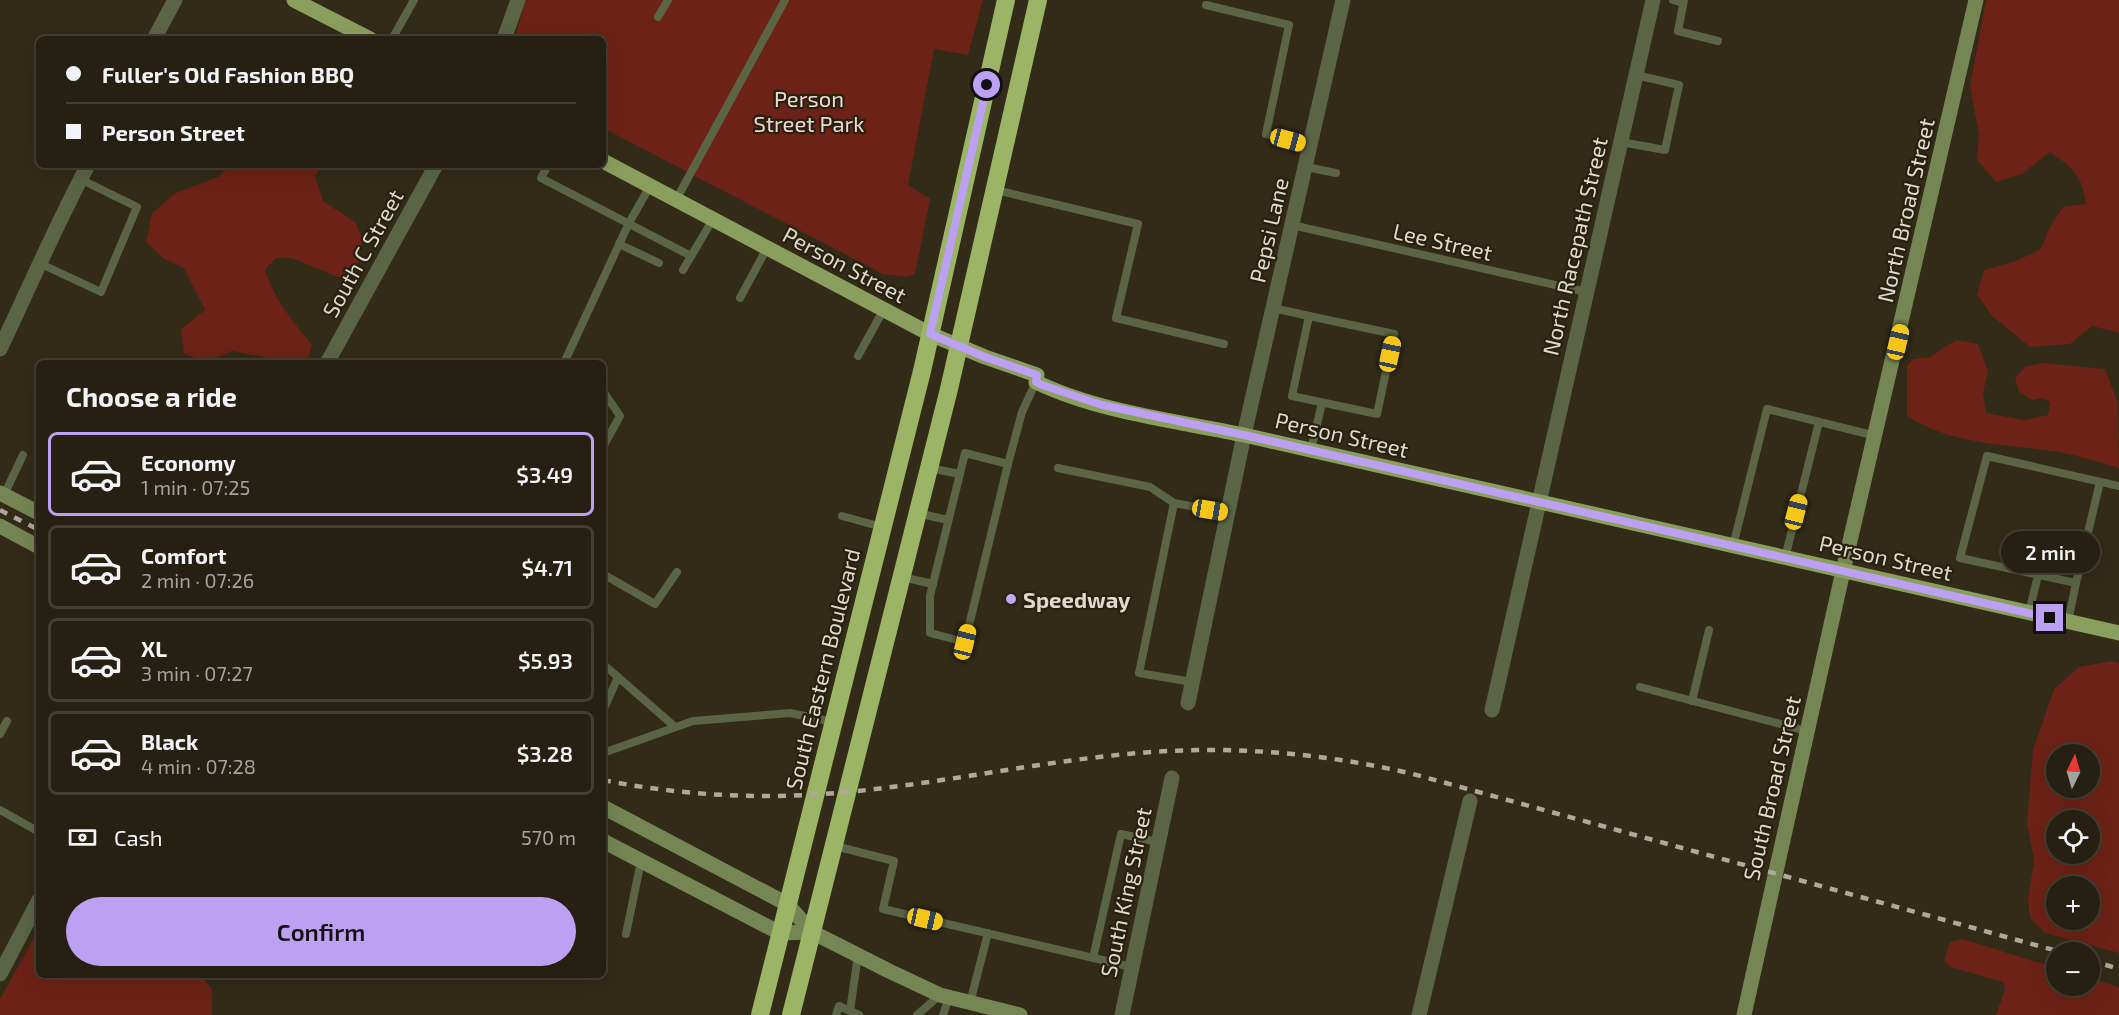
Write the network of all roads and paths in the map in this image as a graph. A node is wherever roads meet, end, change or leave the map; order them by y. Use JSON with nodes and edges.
{"nodes":[{"id":1,"x":294,"y":0,"type":"edge"},
{"id":2,"x":414,"y":0,"type":"edge"},
{"id":3,"x":518,"y":0,"type":"edge"},
{"id":4,"x":668,"y":0,"type":"edge"},
{"id":5,"x":785,"y":0,"type":"edge"},
{"id":6,"x":1006,"y":0,"type":"edge"},
{"id":7,"x":1038,"y":0,"type":"edge"},
{"id":8,"x":1343,"y":0,"type":"edge"},
{"id":9,"x":1653,"y":0,"type":"edge"},
{"id":10,"x":1672,"y":0,"type":"edge"},
{"id":11,"x":1976,"y":0,"type":"edge"},
{"id":12,"x":171,"y":2,"type":"edge"},
{"id":13,"x":1684,"y":2,"type":"edge"},
{"id":14,"x":1206,"y":5,"type":"dead end"},
{"id":15,"x":658,"y":17,"type":"dead end"},
{"id":16,"x":155,"y":36,"type":"edge"},
{"id":17,"x":364,"y":36,"type":"edge"},
{"id":18,"x":394,"y":36,"type":"edge"},
{"id":19,"x":505,"y":36,"type":"edge"},
{"id":20,"x":1718,"y":41,"type":"dead end"},
{"id":21,"x":1636,"y":75,"type":"junction"},
{"id":22,"x":1620,"y":142,"type":"junction"},
{"id":23,"x":1310,"y":146,"type":"junction"},
{"id":24,"x":606,"y":163,"type":"edge"},
{"id":25,"x":1306,"y":167,"type":"junction"},
{"id":26,"x":86,"y":168,"type":"edge"},
{"id":27,"x":434,"y":168,"type":"edge"},
{"id":28,"x":547,"y":168,"type":"edge"},
{"id":29,"x":1336,"y":173,"type":"dead end"},
{"id":30,"x":80,"y":179,"type":"junction"},
{"id":31,"x":650,"y":186,"type":"junction"},
{"id":32,"x":994,"y":190,"type":"junction"},
{"id":33,"x":676,"y":200,"type":"junction"},
{"id":34,"x":712,"y":219,"type":"junction"},
{"id":35,"x":629,"y":224,"type":"junction"},
{"id":36,"x":1292,"y":225,"type":"junction"},
{"id":37,"x":619,"y":244,"type":"junction"},
{"id":38,"x":767,"y":248,"type":"junction"},
{"id":39,"x":692,"y":256,"type":"junction"},
{"id":40,"x":658,"y":263,"type":"dead end"},
{"id":41,"x":41,"y":264,"type":"junction"},
{"id":42,"x":683,"y":270,"type":"dead end"},
{"id":43,"x":1586,"y":292,"type":"junction"},
{"id":44,"x":740,"y":298,"type":"dead end"},
{"id":45,"x":1273,"y":308,"type":"junction"},
{"id":46,"x":884,"y":309,"type":"junction"},
{"id":47,"x":1309,"y":316,"type":"junction"},
{"id":48,"x":930,"y":334,"type":"junction"},
{"id":49,"x":1224,"y":344,"type":"dead end"},
{"id":50,"x":959,"y":345,"type":"junction"},
{"id":51,"x":0,"y":349,"type":"edge"},
{"id":52,"x":858,"y":356,"type":"dead end"},
{"id":53,"x":329,"y":360,"type":"edge"},
{"id":54,"x":565,"y":360,"type":"edge"},
{"id":55,"x":1036,"y":382,"type":"junction"},
{"id":56,"x":606,"y":395,"type":"edge"},
{"id":57,"x":1322,"y":403,"type":"junction"},
{"id":58,"x":1819,"y":422,"type":"junction"},
{"id":59,"x":1244,"y":435,"type":"junction"},
{"id":60,"x":1876,"y":436,"type":"junction"},
{"id":61,"x":606,"y":442,"type":"edge"},
{"id":62,"x":1311,"y":450,"type":"junction"},
{"id":63,"x":23,"y":455,"type":"dead end"},
{"id":64,"x":1008,"y":464,"type":"junction"},
{"id":65,"x":929,"y":468,"type":"junction"},
{"id":66,"x":1058,"y":468,"type":"dead end"},
{"id":67,"x":960,"y":474,"type":"junction"},
{"id":68,"x":2100,"y":482,"type":"junction"},
{"id":69,"x":2119,"y":486,"type":"edge"},
{"id":70,"x":2,"y":494,"type":"edge"},
{"id":71,"x":1539,"y":502,"type":"junction"},
{"id":72,"x":1174,"y":503,"type":"junction"},
{"id":73,"x":36,"y":511,"type":"edge"},
{"id":74,"x":917,"y":513,"type":"junction"},
{"id":75,"x":1228,"y":513,"type":"junction"},
{"id":76,"x":842,"y":516,"type":"dead end"},
{"id":77,"x":948,"y":519,"type":"junction"},
{"id":78,"x":0,"y":526,"type":"edge"},
{"id":79,"x":882,"y":527,"type":"junction"},
{"id":80,"x":36,"y":545,"type":"edge"},
{"id":81,"x":1733,"y":546,"type":"junction"},
{"id":82,"x":1785,"y":558,"type":"junction"},
{"id":83,"x":1843,"y":571,"type":"junction"},
{"id":84,"x":677,"y":572,"type":"dead end"},
{"id":85,"x":2038,"y":575,"type":"junction"},
{"id":86,"x":606,"y":576,"type":"edge"},
{"id":87,"x":901,"y":577,"type":"junction"},
{"id":88,"x":2076,"y":583,"type":"junction"},
{"id":89,"x":933,"y":584,"type":"junction"},
{"id":90,"x":2030,"y":613,"type":"junction"},
{"id":91,"x":2068,"y":622,"type":"junction"},
{"id":92,"x":1709,"y":630,"type":"dead end"},
{"id":93,"x":2119,"y":633,"type":"edge"},
{"id":94,"x":606,"y":667,"type":"edge"},
{"id":95,"x":618,"y":678,"type":"junction"},
{"id":96,"x":1192,"y":682,"type":"junction"},
{"id":97,"x":1640,"y":687,"type":"dead end"},
{"id":98,"x":1692,"y":701,"type":"junction"},
{"id":99,"x":1188,"y":703,"type":"dead end"},
{"id":100,"x":606,"y":704,"type":"edge"},
{"id":101,"x":1492,"y":710,"type":"dead end"},
{"id":102,"x":7,"y":721,"type":"dead end"},
{"id":103,"x":833,"y":722,"type":"junction"},
{"id":104,"x":674,"y":726,"type":"junction"},
{"id":105,"x":1807,"y":731,"type":"junction"},
{"id":106,"x":0,"y":734,"type":"edge"},
{"id":107,"x":606,"y":752,"type":"edge"},
{"id":108,"x":1172,"y":778,"type":"dead end"},
{"id":109,"x":1470,"y":801,"type":"dead end"},
{"id":110,"x":606,"y":809,"type":"edge"},
{"id":111,"x":0,"y":810,"type":"edge"},
{"id":112,"x":36,"y":830,"type":"edge"},
{"id":113,"x":1158,"y":842,"type":"junction"},
{"id":114,"x":606,"y":843,"type":"edge"},
{"id":115,"x":834,"y":846,"type":"junction"},
{"id":116,"x":641,"y":861,"type":"junction"},
{"id":117,"x":788,"y":904,"type":"junction"},
{"id":118,"x":36,"y":906,"type":"edge"},
{"id":119,"x":812,"y":932,"type":"junction"},
{"id":120,"x":780,"y":933,"type":"junction"},
{"id":121,"x":988,"y":933,"type":"junction"},
{"id":122,"x":626,"y":934,"type":"dead end"},
{"id":123,"x":858,"y":955,"type":"junction"},
{"id":124,"x":1093,"y":958,"type":"junction"},
{"id":125,"x":1132,"y":967,"type":"junction"},
{"id":126,"x":0,"y":974,"type":"edge"},
{"id":127,"x":945,"y":996,"type":"junction"},
{"id":128,"x":970,"y":1003,"type":"junction"},
{"id":129,"x":850,"y":1011,"type":"junction"},
{"id":130,"x":759,"y":1015,"type":"edge"},
{"id":131,"x":791,"y":1015,"type":"edge"},
{"id":132,"x":836,"y":1015,"type":"edge"},
{"id":133,"x":860,"y":1015,"type":"edge"},
{"id":134,"x":917,"y":1015,"type":"edge"},
{"id":135,"x":943,"y":1015,"type":"edge"},
{"id":136,"x":1020,"y":1015,"type":"edge"},
{"id":137,"x":1122,"y":1015,"type":"edge"},
{"id":138,"x":1419,"y":1015,"type":"edge"},
{"id":139,"x":1744,"y":1015,"type":"edge"}],
"edges":[{"from":1,"to":17,"type":"main road"},
{"from":2,"to":18,"type":"lane"},
{"from":3,"to":19,"type":"street"},
{"from":4,"to":15,"type":"lane"},
{"from":5,"to":33,"type":"lane"},
{"from":6,"to":48,"type":"highway","name":"South Eastern Boulevard"},
{"from":7,"to":32,"type":"highway"},
{"from":8,"to":23,"type":"street","name":"Pepsi Lane"},
{"from":9,"to":21,"type":"street","name":"North Racepath Street"},
{"from":10,"to":13,"type":"lane"},
{"from":11,"to":60,"type":"street","name":"North Broad Street"},
{"from":12,"to":16,"type":"street"},
{"from":13,"to":20,"type":"lane"},
{"from":14,"to":23,"type":"lane"},
{"from":21,"to":22,"type":"street","name":"North Racepath Street"},
{"from":21,"to":22,"type":"lane"},
{"from":22,"to":43,"type":"street","name":"North Racepath Street"},
{"from":23,"to":25,"type":"street","name":"Pepsi Lane"},
{"from":24,"to":31,"type":"main road","name":"Person Street"},
{"from":25,"to":29,"type":"lane"},
{"from":25,"to":36,"type":"street","name":"Pepsi Lane"},
{"from":26,"to":30,"type":"street"},
{"from":27,"to":53,"type":"street","name":"South C Street"},
{"from":28,"to":35,"type":"lane"},
{"from":30,"to":41,"type":"street"},
{"from":30,"to":41,"type":"lane"},
{"from":31,"to":33,"type":"main road","name":"Person Street"},
{"from":31,"to":35,"type":"lane"},
{"from":32,"to":49,"type":"lane"},
{"from":32,"to":50,"type":"highway"},
{"from":33,"to":34,"type":"main road","name":"Person Street"},
{"from":34,"to":38,"type":"main road","name":"Person Street"},
{"from":34,"to":39,"type":"lane"},
{"from":35,"to":37,"type":"lane"},
{"from":35,"to":39,"type":"lane"},
{"from":36,"to":43,"type":"lane","name":"Lee Street"},
{"from":36,"to":45,"type":"street","name":"Pepsi Lane"},
{"from":37,"to":40,"type":"lane"},
{"from":37,"to":54,"type":"lane"},
{"from":38,"to":44,"type":"lane"},
{"from":38,"to":46,"type":"main road","name":"Person Street"},
{"from":39,"to":42,"type":"lane"},
{"from":41,"to":51,"type":"street"},
{"from":43,"to":71,"type":"street","name":"North Racepath Street"},
{"from":45,"to":47,"type":"lane"},
{"from":45,"to":59,"type":"street","name":"Pepsi Lane"},
{"from":46,"to":48,"type":"main road","name":"Person Street"},
{"from":46,"to":52,"type":"lane"},
{"from":47,"to":57,"type":"lane"},
{"from":47,"to":57,"type":"lane"},
{"from":48,"to":50,"type":"main road","name":"Person Street"},
{"from":48,"to":79,"type":"highway","name":"South Eastern Boulevard"},
{"from":50,"to":55,"type":"main road","name":"Person Street"},
{"from":50,"to":65,"type":"highway"},
{"from":55,"to":59,"type":"main road","name":"Person Street"},
{"from":55,"to":64,"type":"lane"},
{"from":56,"to":61,"type":"lane"},
{"from":57,"to":62,"type":"lane"},
{"from":58,"to":60,"type":"lane"},
{"from":58,"to":81,"type":"lane"},
{"from":58,"to":82,"type":"lane"},
{"from":59,"to":62,"type":"main road","name":"Person Street"},
{"from":59,"to":75,"type":"street"},
{"from":60,"to":83,"type":"street","name":"North Broad Street"},
{"from":62,"to":71,"type":"main road","name":"Person Street"},
{"from":63,"to":70,"type":"lane"},
{"from":64,"to":67,"type":"lane"},
{"from":64,"to":89,"type":"lane"},
{"from":65,"to":67,"type":"lane"},
{"from":65,"to":74,"type":"highway"},
{"from":66,"to":72,"type":"lane"},
{"from":67,"to":77,"type":"lane"},
{"from":68,"to":69,"type":"lane"},
{"from":68,"to":85,"type":"lane"},
{"from":68,"to":88,"type":"lane"},
{"from":70,"to":73,"type":"street"},
{"from":71,"to":81,"type":"main road","name":"Person Street"},
{"from":71,"to":101,"type":"street","name":"North Racepath Street"},
{"from":72,"to":75,"type":"lane"},
{"from":72,"to":96,"type":"lane"},
{"from":74,"to":77,"type":"lane"},
{"from":74,"to":87,"type":"highway"},
{"from":75,"to":96,"type":"street"},
{"from":76,"to":79,"type":"lane"},
{"from":77,"to":89,"type":"lane"},
{"from":78,"to":80,"type":"street"},
{"from":79,"to":103,"type":"highway","name":"South Eastern Boulevard"},
{"from":81,"to":82,"type":"main road","name":"Person Street"},
{"from":82,"to":83,"type":"main road","name":"Person Street"},
{"from":83,"to":90,"type":"main road","name":"Person Street"},
{"from":83,"to":105,"type":"street","name":"South Broad Street"},
{"from":84,"to":86,"type":"lane"},
{"from":85,"to":88,"type":"lane"},
{"from":85,"to":90,"type":"lane"},
{"from":87,"to":89,"type":"lane"},
{"from":87,"to":115,"type":"highway"},
{"from":88,"to":91,"type":"lane"},
{"from":90,"to":91,"type":"main road","name":"Person Street"},
{"from":91,"to":93,"type":"main road","name":"Person Street"},
{"from":92,"to":98,"type":"lane"},
{"from":94,"to":95,"type":"lane"},
{"from":95,"to":100,"type":"lane"},
{"from":95,"to":104,"type":"lane"},
{"from":96,"to":99,"type":"street"},
{"from":97,"to":98,"type":"lane"},
{"from":98,"to":105,"type":"lane"},
{"from":102,"to":106,"type":"lane"},
{"from":103,"to":104,"type":"lane"},
{"from":103,"to":117,"type":"highway","name":"South Eastern Boulevard"},
{"from":104,"to":107,"type":"lane"},
{"from":105,"to":139,"type":"street","name":"South Broad Street"},
{"from":108,"to":113,"type":"street","name":"South King Street"},
{"from":109,"to":138,"type":"street"},
{"from":110,"to":117,"type":"street"},
{"from":111,"to":112,"type":"lane"},
{"from":113,"to":124,"type":"lane"},
{"from":113,"to":125,"type":"street","name":"South King Street"},
{"from":114,"to":116,"type":"street"},
{"from":115,"to":119,"type":"highway"},
{"from":115,"to":121,"type":"lane"},
{"from":116,"to":120,"type":"street"},
{"from":116,"to":122,"type":"lane"},
{"from":117,"to":119,"type":"street"},
{"from":117,"to":120,"type":"highway","name":"South Eastern Boulevard"},
{"from":118,"to":126,"type":"street"},
{"from":119,"to":120,"type":"street"},
{"from":119,"to":123,"type":"street"},
{"from":119,"to":131,"type":"highway"},
{"from":120,"to":130,"type":"highway","name":"South Eastern Boulevard"},
{"from":121,"to":124,"type":"lane"},
{"from":121,"to":128,"type":"lane"},
{"from":123,"to":127,"type":"street"},
{"from":123,"to":129,"type":"lane"},
{"from":124,"to":125,"type":"lane"},
{"from":125,"to":137,"type":"street","name":"South King Street"},
{"from":127,"to":128,"type":"street"},
{"from":127,"to":134,"type":"lane"},
{"from":127,"to":135,"type":"lane"},
{"from":128,"to":136,"type":"street"},
{"from":129,"to":132,"type":"lane"},
{"from":129,"to":133,"type":"lane"}]}
